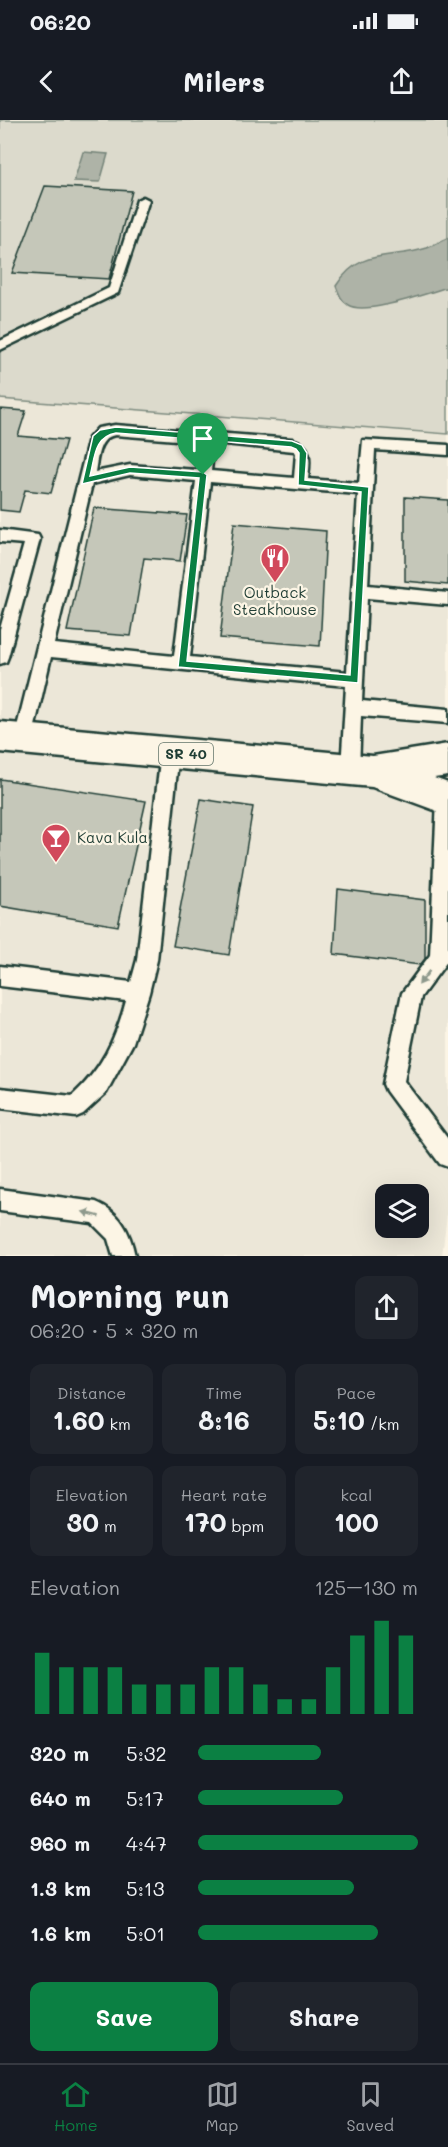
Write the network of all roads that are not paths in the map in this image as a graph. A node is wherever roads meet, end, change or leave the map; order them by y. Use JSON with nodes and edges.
{"nodes":[{"id":1,"x":142,"y":200,"type":"dead end"},
{"id":2,"x":0,"y":346,"type":"edge"},
{"id":3,"x":208,"y":438,"type":"junction"},
{"id":4,"x":448,"y":450,"type":"edge"},
{"id":5,"x":203,"y":475,"type":"junction"},
{"id":6,"x":85,"y":481,"type":"junction"},
{"id":7,"x":301,"y":483,"type":"junction"},
{"id":8,"x":366,"y":489,"type":"junction"},
{"id":9,"x":0,"y":536,"type":"edge"},
{"id":10,"x":360,"y":591,"type":"junction"},
{"id":11,"x":448,"y":599,"type":"edge"},
{"id":12,"x":46,"y":650,"type":"junction"},
{"id":13,"x":0,"y":657,"type":"edge"},
{"id":14,"x":181,"y":664,"type":"junction"},
{"id":15,"x":354,"y":680,"type":"junction"},
{"id":16,"x":354,"y":708,"type":"junction"},
{"id":17,"x":448,"y":716,"type":"edge"},
{"id":18,"x":11,"y":738,"type":"edge"},
{"id":19,"x":170,"y":752,"type":"junction"},
{"id":20,"x":448,"y":760,"type":"edge"},
{"id":21,"x":361,"y":770,"type":"junction"},
{"id":22,"x":447,"y":799,"type":"edge"},
{"id":23,"x":0,"y":976,"type":"edge"},
{"id":24,"x":139,"y":993,"type":"junction"},
{"id":25,"x":0,"y":1098,"type":"edge"},
{"id":26,"x":448,"y":1156,"type":"edge"},
{"id":27,"x":0,"y":1200,"type":"edge"},
{"id":28,"x":124,"y":1256,"type":"edge"}],
"edges":[{"from":1,"to":2,"type":"lane"},
{"from":3,"to":5,"type":"lane"},
{"from":3,"to":6,"type":"lane"},
{"from":3,"to":7,"type":"lane"},
{"from":4,"to":8,"type":"lane"},
{"from":5,"to":6,"type":"lane"},
{"from":5,"to":7,"type":"lane"},
{"from":5,"to":14,"type":"lane"},
{"from":6,"to":12,"type":"lane"},
{"from":7,"to":8,"type":"lane"},
{"from":8,"to":10,"type":"lane"},
{"from":9,"to":13,"type":"lane"},
{"from":10,"to":11,"type":"lane"},
{"from":10,"to":15,"type":"lane"},
{"from":12,"to":14,"type":"lane"},
{"from":12,"to":18,"type":"lane"},
{"from":14,"to":15,"type":"lane"},
{"from":15,"to":16,"type":"lane"},
{"from":16,"to":17,"type":"lane"},
{"from":16,"to":21,"type":"lane"},
{"from":18,"to":19,"type":"main road","number":"SR 40"},
{"from":19,"to":21,"type":"main road","number":"SR 40"},
{"from":19,"to":24,"type":"lane"},
{"from":20,"to":21,"type":"main road","number":"SR 40"},
{"from":21,"to":22,"type":"main road","number":"SR 40"},
{"from":22,"to":26,"type":"lane","one_way":true},
{"from":23,"to":24,"type":"lane"},
{"from":24,"to":25,"type":"lane"},
{"from":28,"to":27,"type":"lane","one_way":true}]}
